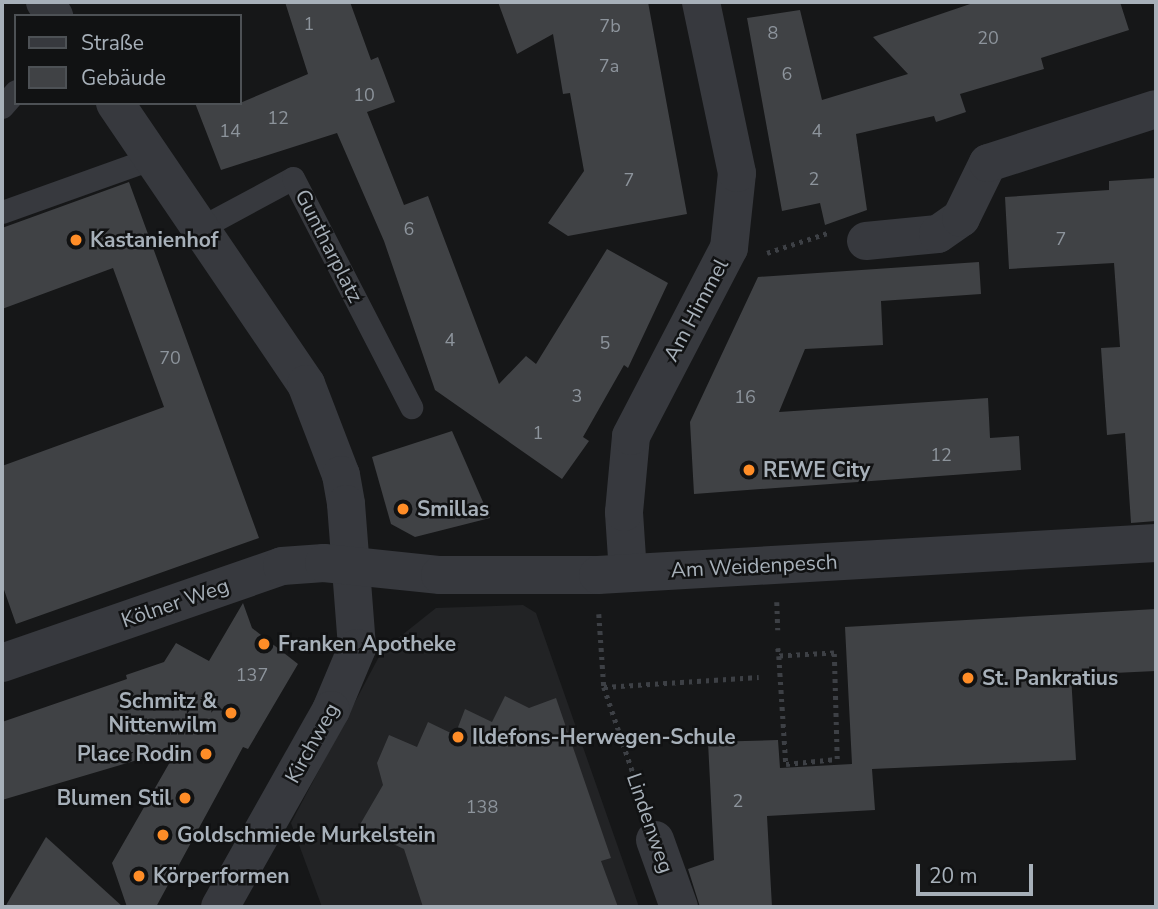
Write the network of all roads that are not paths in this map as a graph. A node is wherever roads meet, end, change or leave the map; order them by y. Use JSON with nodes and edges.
{"nodes":[{"id":1,"x":702,"y":2,"type":"edge"},
{"id":2,"x":14,"y":92,"type":"edge"},
{"id":3,"x":116,"y":105,"type":"edge"},
{"id":4,"x":2,"y":107,"type":"edge"},
{"id":5,"x":1156,"y":109,"type":"edge"},
{"id":6,"x":153,"y":158,"type":"junction"},
{"id":7,"x":2,"y":212,"type":"edge"},
{"id":8,"x":202,"y":227,"type":"junction"},
{"id":9,"x":866,"y":241,"type":"road end"},
{"id":10,"x":411,"y":407,"type":"dead end"},
{"id":11,"x":1156,"y":543,"type":"edge"},
{"id":12,"x":351,"y":566,"type":"junction"},
{"id":13,"x":613,"y":574,"type":"junction"},
{"id":14,"x":2,"y":663,"type":"edge"},
{"id":15,"x":655,"y":839,"type":"road end"},
{"id":16,"x":219,"y":907,"type":"edge"},
{"id":17,"x":679,"y":907,"type":"edge"}],
"edges":[{"from":1,"to":13,"type":"street","name":"Am Himmel"},
{"from":2,"to":4,"type":"lane"},
{"from":3,"to":6,"type":"street","name":"Kirchweg"},
{"from":5,"to":9,"type":"street"},
{"from":6,"to":7,"type":"lane"},
{"from":6,"to":8,"type":"street","name":"Kirchweg"},
{"from":8,"to":10,"type":"lane","name":"Guntharplatz"},
{"from":8,"to":12,"type":"street","name":"Kirchweg"},
{"from":11,"to":13,"type":"street","name":"Am Weidenpesch"},
{"from":12,"to":13,"type":"street","name":"Am Weidenpesch"},
{"from":12,"to":14,"type":"street","name":"Kölner Weg"},
{"from":12,"to":16,"type":"street","name":"Kirchweg"},
{"from":15,"to":17,"type":"street","name":"Lindenweg"}]}
